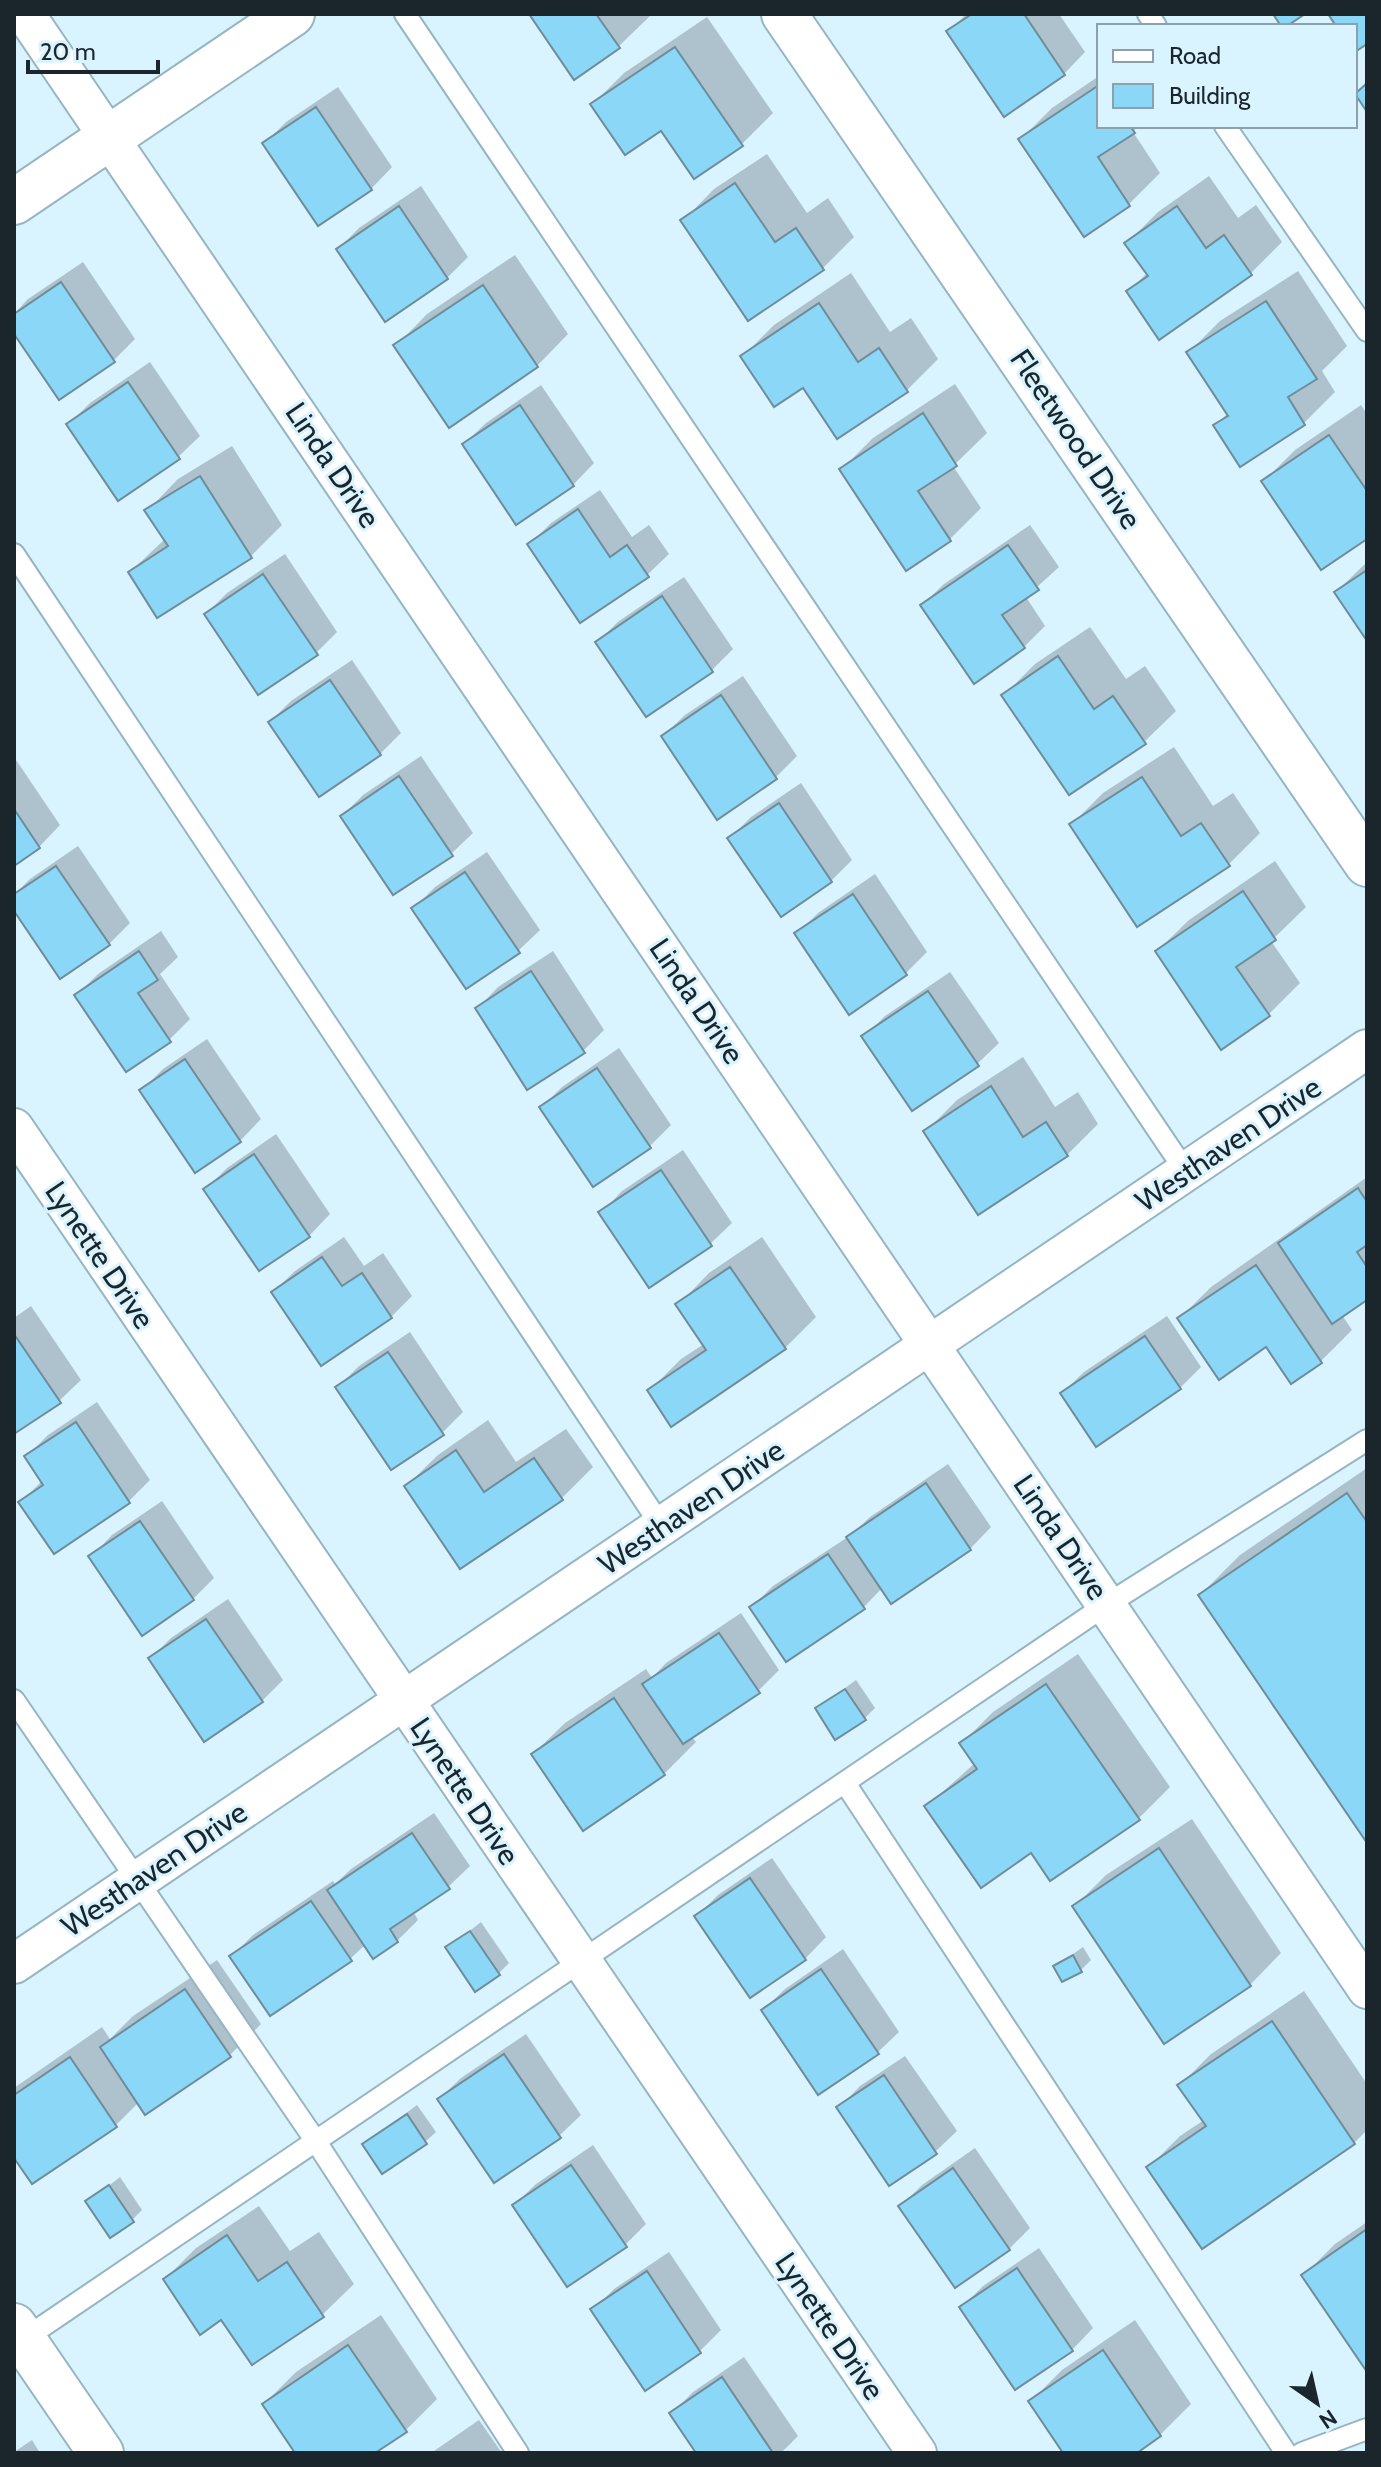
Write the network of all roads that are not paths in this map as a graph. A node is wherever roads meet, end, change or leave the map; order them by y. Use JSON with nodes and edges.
{"nodes":[{"id":1,"x":25,"y":14,"type":"edge"},
{"id":2,"x":292,"y":14,"type":"edge"},
{"id":3,"x":405,"y":14,"type":"edge"},
{"id":4,"x":784,"y":14,"type":"edge"},
{"id":5,"x":1226,"y":128,"type":"edge"},
{"id":6,"x":110,"y":137,"type":"junction"},
{"id":7,"x":14,"y":202,"type":"edge"},
{"id":8,"x":1367,"y":331,"type":"edge"},
{"id":9,"x":14,"y":554,"type":"edge"},
{"id":10,"x":1367,"y":864,"type":"edge"},
{"id":11,"x":1367,"y":1049,"type":"edge"},
{"id":12,"x":14,"y":1128,"type":"edge"},
{"id":13,"x":1186,"y":1172,"type":"junction"},
{"id":14,"x":931,"y":1346,"type":"junction"},
{"id":15,"x":1367,"y":1440,"type":"edge"},
{"id":16,"x":662,"y":1527,"type":"junction"},
{"id":17,"x":1106,"y":1605,"type":"junction"},
{"id":18,"x":14,"y":1700,"type":"edge"},
{"id":19,"x":403,"y":1700,"type":"junction"},
{"id":20,"x":845,"y":1783,"type":"junction"},
{"id":21,"x":136,"y":1881,"type":"junction"},
{"id":22,"x":582,"y":1963,"type":"junction"},
{"id":23,"x":14,"y":1964,"type":"edge"},
{"id":24,"x":1367,"y":1989,"type":"edge"},
{"id":25,"x":315,"y":2140,"type":"junction"},
{"id":26,"x":17,"y":2337,"type":"edge"},
{"id":27,"x":1367,"y":2429,"type":"edge"},
{"id":28,"x":101,"y":2453,"type":"edge"},
{"id":29,"x":518,"y":2453,"type":"edge"},
{"id":30,"x":917,"y":2453,"type":"edge"},
{"id":31,"x":1286,"y":2453,"type":"edge"},
{"id":32,"x":1302,"y":2453,"type":"edge"}],
"edges":[{"from":1,"to":6,"type":"street","name":"Linda Drive"},
{"from":2,"to":6,"type":"street"},
{"from":3,"to":13,"type":"lane"},
{"from":4,"to":10,"type":"street","name":"Fleetwood Drive"},
{"from":5,"to":8,"type":"lane"},
{"from":6,"to":7,"type":"street"},
{"from":6,"to":14,"type":"street","name":"Linda Drive"},
{"from":9,"to":16,"type":"lane"},
{"from":11,"to":13,"type":"street","name":"Westhaven Drive"},
{"from":12,"to":19,"type":"street","name":"Lynette Drive"},
{"from":13,"to":14,"type":"street","name":"Westhaven Drive"},
{"from":14,"to":16,"type":"street","name":"Westhaven Drive"},
{"from":14,"to":17,"type":"street","name":"Linda Drive"},
{"from":15,"to":17,"type":"lane"},
{"from":16,"to":19,"type":"street","name":"Westhaven Drive"},
{"from":17,"to":20,"type":"lane"},
{"from":17,"to":24,"type":"street","name":"Linda Drive"},
{"from":18,"to":21,"type":"lane"},
{"from":19,"to":21,"type":"street","name":"Westhaven Drive"},
{"from":19,"to":22,"type":"street","name":"Lynette Drive"},
{"from":20,"to":22,"type":"lane"},
{"from":20,"to":31,"type":"lane"},
{"from":21,"to":23,"type":"street","name":"Westhaven Drive"},
{"from":21,"to":25,"type":"lane"},
{"from":22,"to":25,"type":"lane"},
{"from":22,"to":30,"type":"street","name":"Lynette Drive"},
{"from":25,"to":26,"type":"lane"},
{"from":25,"to":29,"type":"lane"},
{"from":26,"to":28,"type":"street"},
{"from":27,"to":32,"type":"lane"}]}
